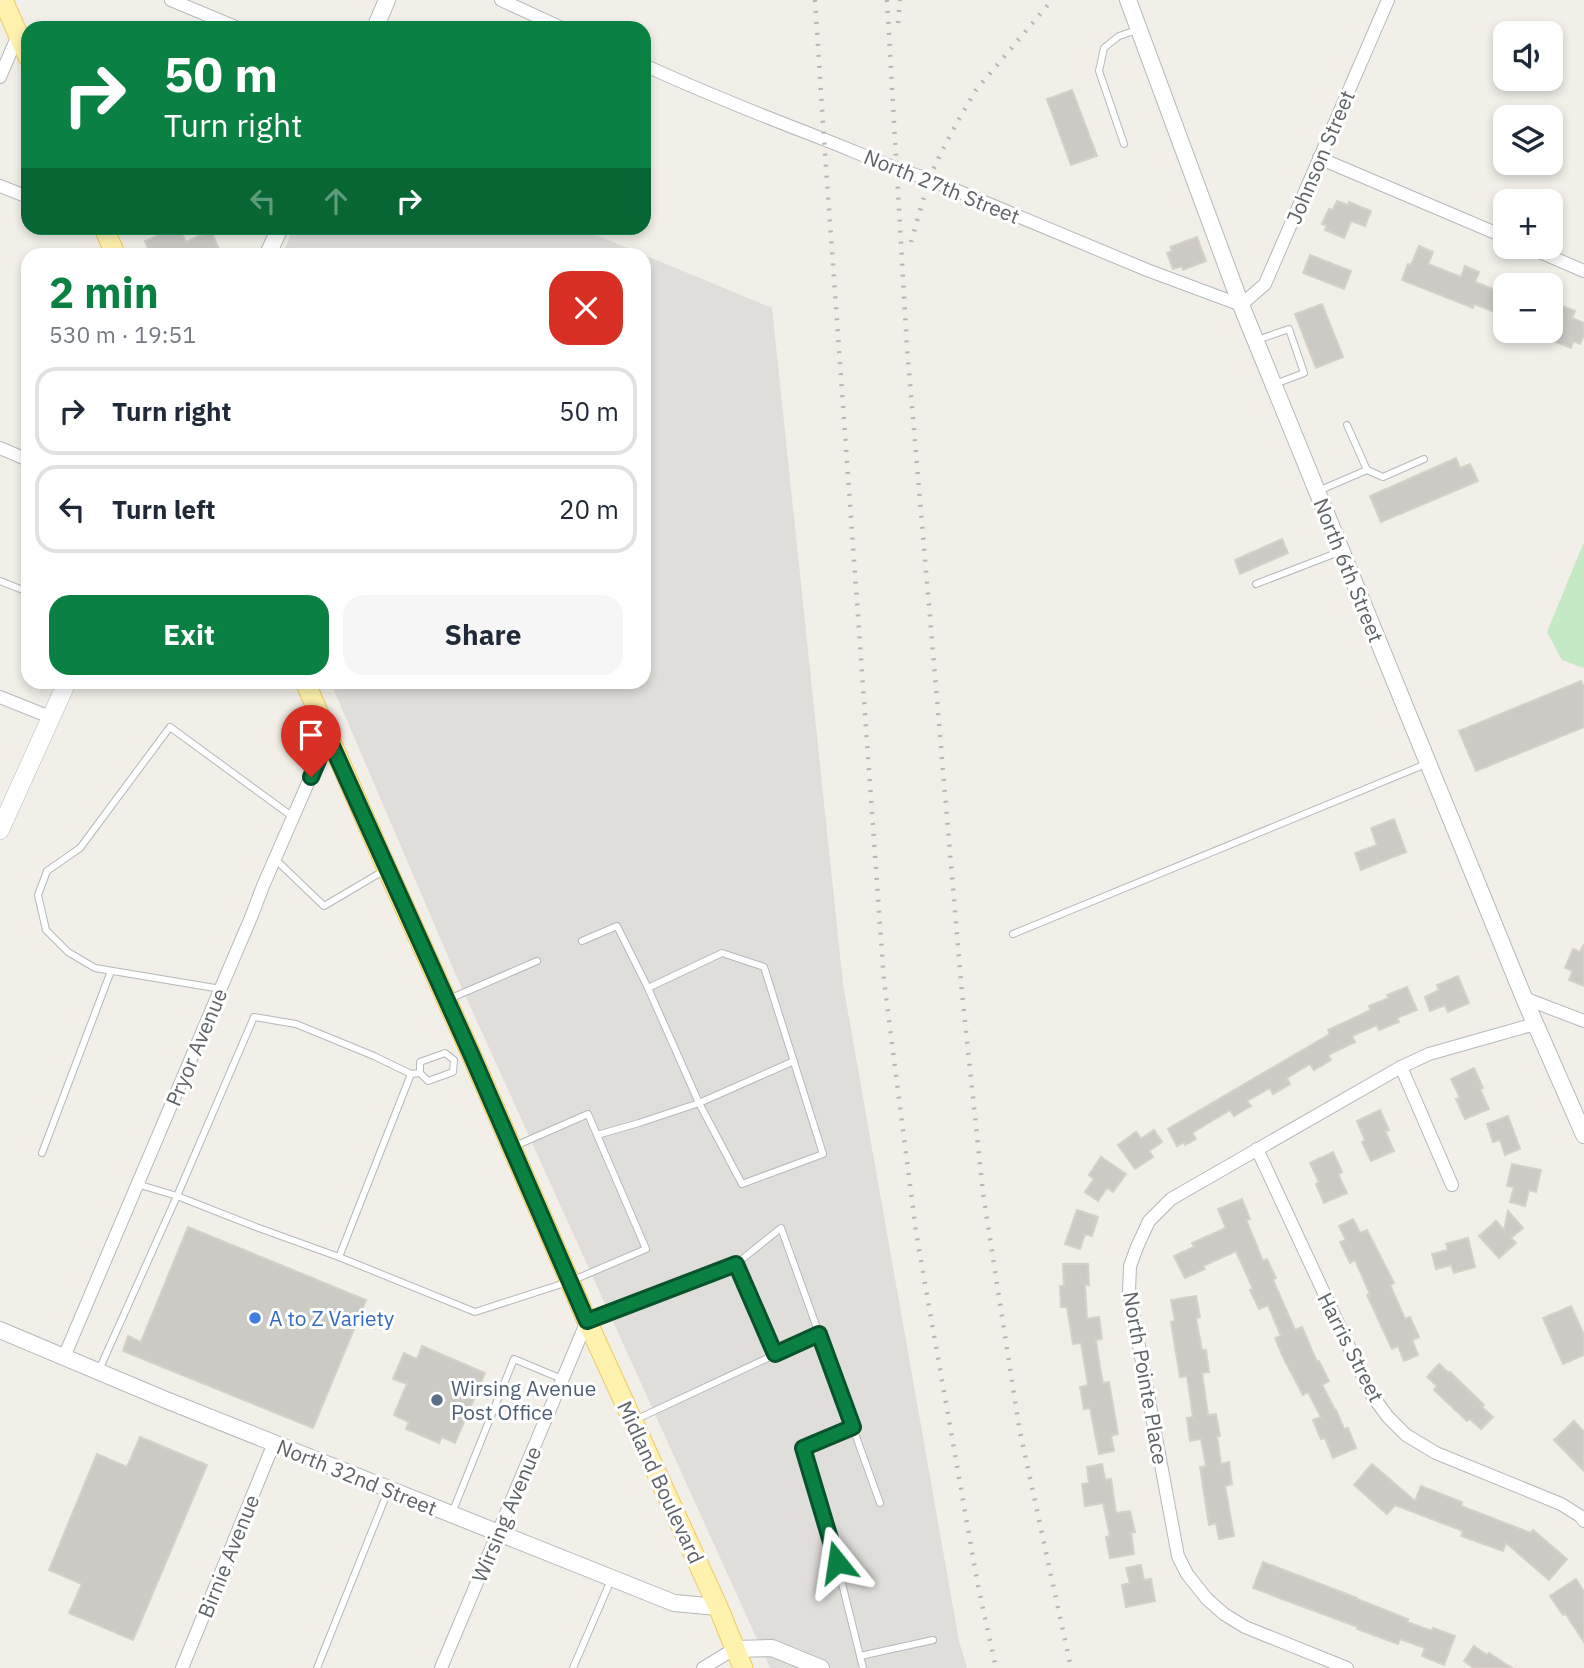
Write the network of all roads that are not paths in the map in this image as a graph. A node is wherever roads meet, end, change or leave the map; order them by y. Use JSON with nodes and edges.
{"nodes":[{"id":1,"x":3,"y":0,"type":"edge"},
{"id":2,"x":171,"y":0,"type":"edge"},
{"id":3,"x":387,"y":0,"type":"edge"},
{"id":4,"x":501,"y":0,"type":"edge"},
{"id":5,"x":1128,"y":0,"type":"edge"},
{"id":6,"x":1388,"y":0,"type":"edge"},
{"id":7,"x":221,"y":21,"type":"edge"},
{"id":8,"x":378,"y":21,"type":"edge"},
{"id":9,"x":547,"y":21,"type":"edge"},
{"id":10,"x":1139,"y":29,"type":"junction"},
{"id":11,"x":18,"y":34,"type":"junction"},
{"id":12,"x":21,"y":41,"type":"edge"},
{"id":13,"x":651,"y":68,"type":"edge"},
{"id":14,"x":0,"y":77,"type":"edge"},
{"id":15,"x":1124,"y":144,"type":"dead end"},
{"id":16,"x":1319,"y":158,"type":"junction"},
{"id":17,"x":0,"y":186,"type":"edge"},
{"id":18,"x":21,"y":194,"type":"edge"},
{"id":19,"x":1493,"y":232,"type":"edge"},
{"id":20,"x":1556,"y":259,"type":"edge"},
{"id":21,"x":1584,"y":271,"type":"edge"},
{"id":22,"x":1241,"y":305,"type":"junction"},
{"id":23,"x":1255,"y":341,"type":"junction"},
{"id":24,"x":1273,"y":384,"type":"junction"},
{"id":25,"x":1347,"y":425,"type":"dead end"},
{"id":26,"x":0,"y":449,"type":"edge"},
{"id":27,"x":21,"y":457,"type":"edge"},
{"id":28,"x":1424,"y":459,"type":"dead end"},
{"id":29,"x":1367,"y":470,"type":"junction"},
{"id":30,"x":1317,"y":491,"type":"junction"},
{"id":31,"x":1341,"y":552,"type":"junction"},
{"id":32,"x":0,"y":581,"type":"edge"},
{"id":33,"x":1256,"y":584,"type":"dead end"},
{"id":34,"x":21,"y":589,"type":"edge"},
{"id":35,"x":63,"y":689,"type":"edge"},
{"id":36,"x":308,"y":689,"type":"edge"},
{"id":37,"x":0,"y":697,"type":"edge"},
{"id":38,"x":50,"y":718,"type":"junction"},
{"id":39,"x":328,"y":737,"type":"junction"},
{"id":40,"x":1428,"y":763,"type":"junction"},
{"id":41,"x":293,"y":817,"type":"junction"},
{"id":42,"x":1,"y":823,"type":"edge"},
{"id":43,"x":275,"y":859,"type":"junction"},
{"id":44,"x":387,"y":869,"type":"junction"},
{"id":45,"x":1013,"y":934,"type":"dead end"},
{"id":46,"x":582,"y":941,"type":"dead end"},
{"id":47,"x":537,"y":961,"type":"dead end"},
{"id":48,"x":111,"y":971,"type":"junction"},
{"id":49,"x":648,"y":988,"type":"junction"},
{"id":50,"x":221,"y":989,"type":"junction"},
{"id":51,"x":1524,"y":998,"type":"junction"},
{"id":52,"x":445,"y":1000,"type":"junction"},
{"id":53,"x":1584,"y":1021,"type":"edge"},
{"id":54,"x":1535,"y":1024,"type":"junction"},
{"id":55,"x":463,"y":1058,"type":"junction"},
{"id":56,"x":794,"y":1062,"type":"junction"},
{"id":57,"x":1401,"y":1067,"type":"junction"},
{"id":58,"x":420,"y":1073,"type":"junction"},
{"id":59,"x":411,"y":1074,"type":"junction"},
{"id":60,"x":699,"y":1103,"type":"junction"},
{"id":61,"x":597,"y":1135,"type":"junction"},
{"id":62,"x":1584,"y":1135,"type":"edge"},
{"id":63,"x":512,"y":1147,"type":"junction"},
{"id":64,"x":1257,"y":1149,"type":"junction"},
{"id":65,"x":42,"y":1153,"type":"dead end"},
{"id":66,"x":137,"y":1184,"type":"junction"},
{"id":67,"x":1452,"y":1185,"type":"dead end"},
{"id":68,"x":177,"y":1196,"type":"junction"},
{"id":69,"x":339,"y":1256,"type":"junction"},
{"id":70,"x":736,"y":1264,"type":"junction"},
{"id":71,"x":571,"y":1281,"type":"junction"},
{"id":72,"x":587,"y":1321,"type":"junction"},
{"id":73,"x":0,"y":1330,"type":"edge"},
{"id":74,"x":819,"y":1334,"type":"junction"},
{"id":75,"x":775,"y":1354,"type":"junction"},
{"id":76,"x":64,"y":1357,"type":"junction"},
{"id":77,"x":99,"y":1372,"type":"junction"},
{"id":78,"x":562,"y":1379,"type":"junction"},
{"id":79,"x":633,"y":1421,"type":"junction"},
{"id":80,"x":853,"y":1427,"type":"junction"},
{"id":81,"x":274,"y":1443,"type":"junction"},
{"id":82,"x":389,"y":1490,"type":"junction"},
{"id":83,"x":880,"y":1503,"type":"dead end"},
{"id":84,"x":451,"y":1515,"type":"junction"},
{"id":85,"x":1584,"y":1521,"type":"edge"},
{"id":86,"x":497,"y":1533,"type":"junction"},
{"id":87,"x":611,"y":1579,"type":"junction"},
{"id":88,"x":718,"y":1607,"type":"junction"},
{"id":89,"x":933,"y":1640,"type":"dead end"},
{"id":90,"x":734,"y":1649,"type":"junction"},
{"id":91,"x":860,"y":1656,"type":"junction"},
{"id":92,"x":1338,"y":1666,"type":"edge"},
{"id":93,"x":183,"y":1668,"type":"edge"},
{"id":94,"x":317,"y":1668,"type":"edge"},
{"id":95,"x":441,"y":1668,"type":"edge"},
{"id":96,"x":573,"y":1668,"type":"edge"},
{"id":97,"x":703,"y":1668,"type":"edge"},
{"id":98,"x":743,"y":1668,"type":"edge"},
{"id":99,"x":821,"y":1668,"type":"edge"},
{"id":100,"x":863,"y":1668,"type":"edge"}],
"edges":[{"from":1,"to":11,"type":"main road"},
{"from":2,"to":7,"type":"street"},
{"from":3,"to":8,"type":"street"},
{"from":4,"to":9,"type":"street"},
{"from":5,"to":10,"type":"street","name":"North 6th Street"},
{"from":6,"to":16,"type":"street","name":"Johnson Street"},
{"from":10,"to":15,"type":"lane"},
{"from":10,"to":22,"type":"street","name":"North 6th Street"},
{"from":11,"to":12,"type":"main road"},
{"from":11,"to":14,"type":"street"},
{"from":13,"to":22,"type":"street","name":"North 27th Street"},
{"from":16,"to":19,"type":"street"},
{"from":16,"to":22,"type":"street","name":"Johnson Street"},
{"from":17,"to":18,"type":"street"},
{"from":20,"to":21,"type":"street"},
{"from":22,"to":23,"type":"street","name":"North 6th Street"},
{"from":23,"to":24,"type":"street","name":"North 6th Street"},
{"from":23,"to":24,"type":"lane"},
{"from":24,"to":30,"type":"street","name":"North 6th Street"},
{"from":25,"to":29,"type":"lane"},
{"from":26,"to":27,"type":"street"},
{"from":28,"to":29,"type":"lane"},
{"from":29,"to":30,"type":"lane"},
{"from":30,"to":31,"type":"street","name":"North 6th Street"},
{"from":31,"to":33,"type":"lane"},
{"from":31,"to":40,"type":"street","name":"North 6th Street"},
{"from":32,"to":34,"type":"lane"},
{"from":35,"to":38,"type":"main road"},
{"from":36,"to":39,"type":"main road","name":"Midland Boulevard"},
{"from":37,"to":38,"type":"street"},
{"from":38,"to":42,"type":"main road"},
{"from":39,"to":41,"type":"street","name":"Pryor Avenue"},
{"from":39,"to":44,"type":"main road","name":"Midland Boulevard"},
{"from":40,"to":45,"type":"lane"},
{"from":40,"to":51,"type":"street","name":"North 6th Street"},
{"from":41,"to":43,"type":"street","name":"Pryor Avenue"},
{"from":41,"to":48,"type":"lane"},
{"from":43,"to":44,"type":"lane"},
{"from":43,"to":50,"type":"street","name":"Pryor Avenue"},
{"from":44,"to":52,"type":"main road","name":"Midland Boulevard"},
{"from":46,"to":49,"type":"lane"},
{"from":47,"to":52,"type":"lane"},
{"from":48,"to":50,"type":"lane"},
{"from":48,"to":65,"type":"lane"},
{"from":49,"to":56,"type":"lane"},
{"from":49,"to":60,"type":"lane"},
{"from":50,"to":66,"type":"street","name":"Pryor Avenue"},
{"from":51,"to":53,"type":"street"},
{"from":51,"to":54,"type":"street","name":"North 6th Street"},
{"from":52,"to":55,"type":"main road","name":"Midland Boulevard"},
{"from":54,"to":57,"type":"street","name":"North Pointe Place"},
{"from":54,"to":62,"type":"street","name":"North 6th Street"},
{"from":55,"to":58,"type":"lane"},
{"from":55,"to":58,"type":"lane"},
{"from":55,"to":63,"type":"main road","name":"Midland Boulevard"},
{"from":56,"to":60,"type":"lane"},
{"from":56,"to":60,"type":"lane"},
{"from":57,"to":64,"type":"street","name":"North Pointe Place"},
{"from":57,"to":67,"type":"street"},
{"from":58,"to":59,"type":"lane"},
{"from":59,"to":68,"type":"lane"},
{"from":59,"to":69,"type":"lane"},
{"from":60,"to":61,"type":"lane"},
{"from":61,"to":63,"type":"lane"},
{"from":61,"to":71,"type":"lane"},
{"from":63,"to":71,"type":"main road","name":"Midland Boulevard"},
{"from":64,"to":85,"type":"street","name":"Harris Street"},
{"from":64,"to":92,"type":"street","name":"North Pointe Place"},
{"from":66,"to":68,"type":"lane"},
{"from":66,"to":76,"type":"street","name":"Pryor Avenue"},
{"from":68,"to":69,"type":"lane"},
{"from":68,"to":77,"type":"lane"},
{"from":69,"to":71,"type":"lane"},
{"from":70,"to":72,"type":"lane"},
{"from":70,"to":74,"type":"lane"},
{"from":70,"to":75,"type":"lane"},
{"from":71,"to":72,"type":"main road","name":"Midland Boulevard"},
{"from":72,"to":78,"type":"street","name":"Wirsing Avenue"},
{"from":72,"to":79,"type":"main road","name":"Midland Boulevard"},
{"from":73,"to":76,"type":"street","name":"North 32nd Street"},
{"from":74,"to":75,"type":"lane"},
{"from":74,"to":80,"type":"lane"},
{"from":75,"to":79,"type":"lane"},
{"from":76,"to":77,"type":"street","name":"North 32nd Street"},
{"from":77,"to":81,"type":"street","name":"North 32nd Street"},
{"from":78,"to":84,"type":"lane"},
{"from":78,"to":86,"type":"street","name":"Wirsing Avenue"},
{"from":79,"to":88,"type":"main road","name":"Midland Boulevard"},
{"from":80,"to":83,"type":"lane"},
{"from":80,"to":91,"type":"lane"},
{"from":81,"to":82,"type":"street","name":"North 32nd Street"},
{"from":81,"to":93,"type":"street","name":"Birnie Avenue"},
{"from":82,"to":84,"type":"street","name":"North 32nd Street"},
{"from":82,"to":94,"type":"lane"},
{"from":84,"to":86,"type":"street","name":"North 32nd Street"},
{"from":86,"to":87,"type":"street","name":"North 32nd Street"},
{"from":86,"to":95,"type":"street","name":"Wirsing Avenue"},
{"from":87,"to":88,"type":"street","name":"North 32nd Street"},
{"from":87,"to":96,"type":"lane"},
{"from":88,"to":90,"type":"main road","name":"Midland Boulevard"},
{"from":89,"to":91,"type":"lane"},
{"from":90,"to":97,"type":"street"},
{"from":90,"to":98,"type":"main road","name":"Midland Boulevard"},
{"from":90,"to":99,"type":"street"},
{"from":91,"to":100,"type":"lane"}]}
